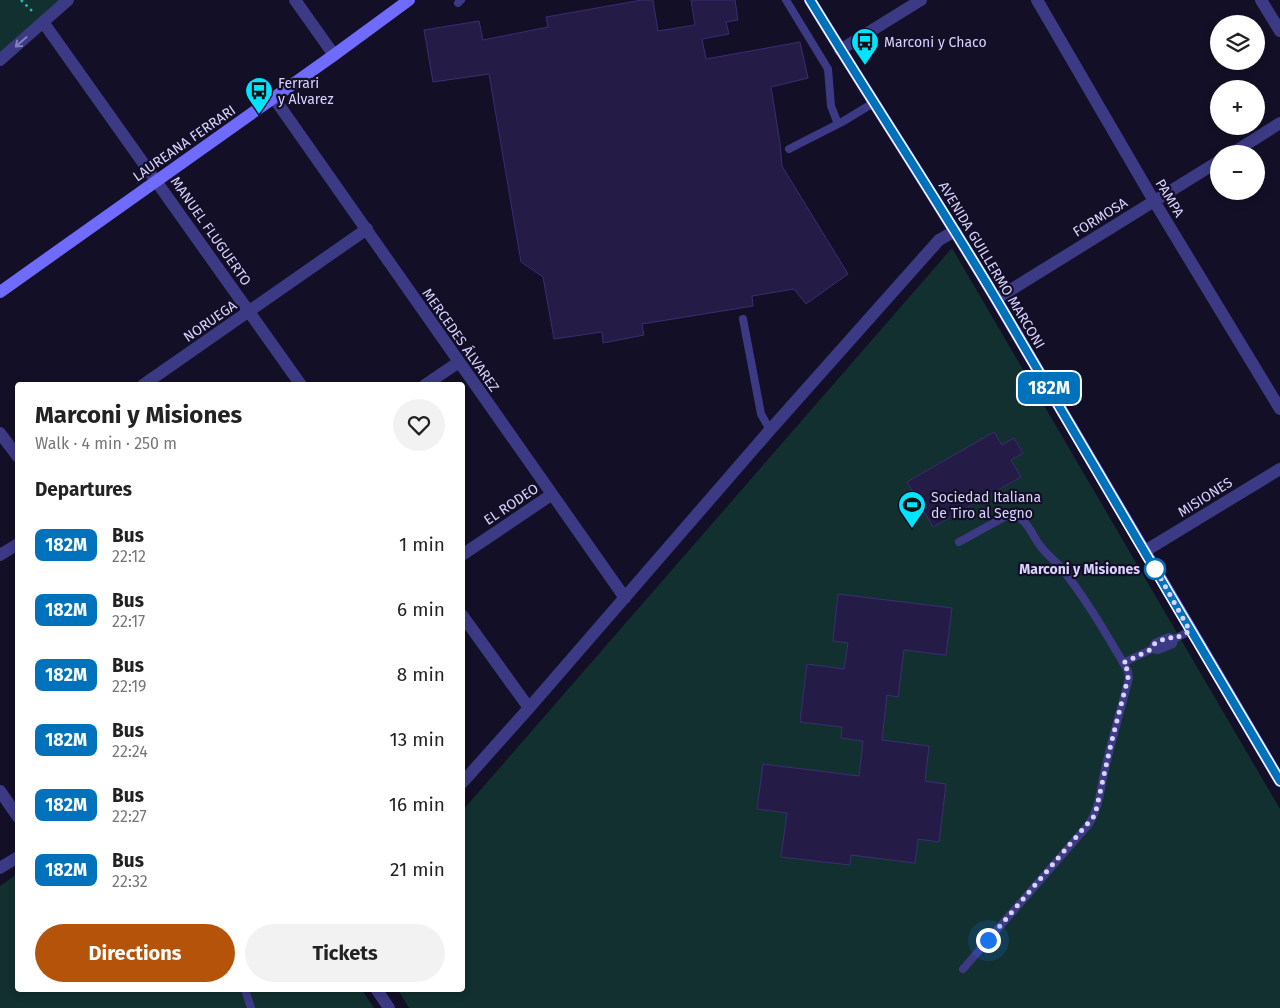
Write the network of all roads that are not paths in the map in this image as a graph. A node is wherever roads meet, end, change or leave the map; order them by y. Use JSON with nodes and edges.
{"nodes":[{"id":1,"x":68,"y":0,"type":"edge"},
{"id":2,"x":295,"y":0,"type":"edge"},
{"id":3,"x":409,"y":0,"type":"edge"},
{"id":4,"x":786,"y":0,"type":"edge"},
{"id":5,"x":810,"y":0,"type":"edge"},
{"id":6,"x":922,"y":0,"type":"edge"},
{"id":7,"x":1037,"y":0,"type":"edge"},
{"id":8,"x":1261,"y":0,"type":"edge"},
{"id":9,"x":43,"y":22,"type":"junction"},
{"id":10,"x":1280,"y":31,"type":"edge"},
{"id":11,"x":840,"y":50,"type":"junction"},
{"id":12,"x":334,"y":55,"type":"junction"},
{"id":13,"x":0,"y":60,"type":"edge"},
{"id":14,"x":274,"y":98,"type":"junction"},
{"id":15,"x":875,"y":102,"type":"junction"},
{"id":16,"x":1280,"y":123,"type":"edge"},
{"id":17,"x":838,"y":124,"type":"junction"},
{"id":18,"x":1245,"y":145,"type":"edge"},
{"id":19,"x":789,"y":149,"type":"dead end"},
{"id":20,"x":1210,"y":167,"type":"edge"},
{"id":21,"x":157,"y":181,"type":"junction"},
{"id":22,"x":1154,"y":201,"type":"junction"},
{"id":23,"x":367,"y":229,"type":"junction"},
{"id":24,"x":955,"y":231,"type":"junction"},
{"id":25,"x":0,"y":292,"type":"edge"},
{"id":26,"x":996,"y":299,"type":"junction"},
{"id":27,"x":250,"y":312,"type":"junction"},
{"id":28,"x":744,"y":319,"type":"dead end"},
{"id":29,"x":459,"y":362,"type":"junction"},
{"id":30,"x":147,"y":382,"type":"edge"},
{"id":31,"x":299,"y":382,"type":"edge"},
{"id":32,"x":429,"y":382,"type":"edge"},
{"id":33,"x":1280,"y":409,"type":"edge"},
{"id":34,"x":770,"y":430,"type":"junction"},
{"id":35,"x":0,"y":433,"type":"edge"},
{"id":36,"x":15,"y":453,"type":"edge"},
{"id":37,"x":1280,"y":468,"type":"edge"},
{"id":38,"x":551,"y":495,"type":"junction"},
{"id":39,"x":959,"y":542,"type":"dead end"},
{"id":40,"x":15,"y":546,"type":"edge"},
{"id":41,"x":1145,"y":551,"type":"junction"},
{"id":42,"x":465,"y":553,"type":"edge"},
{"id":43,"x":0,"y":555,"type":"edge"},
{"id":44,"x":625,"y":598,"type":"junction"},
{"id":45,"x":465,"y":619,"type":"edge"},
{"id":46,"x":1190,"y":631,"type":"junction"},
{"id":47,"x":1123,"y":663,"type":"junction"},
{"id":48,"x":529,"y":708,"type":"junction"},
{"id":49,"x":465,"y":780,"type":"edge"},
{"id":50,"x":1280,"y":781,"type":"edge"},
{"id":51,"x":0,"y":791,"type":"edge"},
{"id":52,"x":15,"y":813,"type":"edge"},
{"id":53,"x":15,"y":859,"type":"edge"},
{"id":54,"x":0,"y":868,"type":"edge"},
{"id":55,"x":963,"y":969,"type":"dead end"},
{"id":56,"x":246,"y":992,"type":"edge"},
{"id":57,"x":378,"y":992,"type":"edge"},
{"id":58,"x":251,"y":1008,"type":"edge"},
{"id":59,"x":389,"y":1008,"type":"edge"}],
"edges":[{"from":1,"to":9,"type":"street"},
{"from":2,"to":12,"type":"street"},
{"from":3,"to":12,"type":"main road","name":"LAUREANA FERRARI"},
{"from":4,"to":17,"type":"lane"},
{"from":5,"to":11,"type":"main road","name":"AVENIDA GUILLERMO MARCONI"},
{"from":6,"to":11,"type":"street"},
{"from":7,"to":22,"type":"street","name":"PAMPA"},
{"from":8,"to":10,"type":"street"},
{"from":9,"to":13,"type":"street","one_way":true},
{"from":9,"to":21,"type":"street","name":"MANUEL FLUGUERTO"},
{"from":11,"to":15,"type":"main road","name":"AVENIDA GUILLERMO MARCONI"},
{"from":12,"to":14,"type":"main road","name":"LAUREANA FERRARI"},
{"from":14,"to":21,"type":"main road","name":"LAUREANA FERRARI"},
{"from":14,"to":23,"type":"street","name":"MERCEDES ÁLVAREZ"},
{"from":15,"to":17,"type":"lane"},
{"from":15,"to":24,"type":"main road","name":"AVENIDA GUILLERMO MARCONI"},
{"from":16,"to":18,"type":"street"},
{"from":17,"to":19,"type":"lane"},
{"from":20,"to":22,"type":"street","name":"FORMOSA"},
{"from":21,"to":25,"type":"main road","name":"LAUREANA FERRARI"},
{"from":21,"to":27,"type":"street","name":"MANUEL FLUGUERTO"},
{"from":22,"to":26,"type":"street","name":"FORMOSA"},
{"from":22,"to":33,"type":"street","name":"PAMPA"},
{"from":23,"to":27,"type":"street","name":"NORUEGA"},
{"from":23,"to":29,"type":"street","name":"MERCEDES ÁLVAREZ"},
{"from":24,"to":26,"type":"main road","name":"AVENIDA GUILLERMO MARCONI"},
{"from":24,"to":34,"type":"street"},
{"from":26,"to":41,"type":"main road","name":"AVENIDA GUILLERMO MARCONI"},
{"from":27,"to":30,"type":"street","name":"NORUEGA"},
{"from":27,"to":31,"type":"street","name":"MANUEL FLUGUERTO"},
{"from":28,"to":34,"type":"lane"},
{"from":29,"to":32,"type":"street"},
{"from":29,"to":38,"type":"street","name":"MERCEDES ÁLVAREZ"},
{"from":34,"to":44,"type":"street"},
{"from":35,"to":36,"type":"street"},
{"from":37,"to":41,"type":"street","name":"MISIONES"},
{"from":38,"to":42,"type":"street","name":"EL RODEO"},
{"from":38,"to":44,"type":"street","name":"MERCEDES ÁLVAREZ"},
{"from":39,"to":47,"type":"lane"},
{"from":40,"to":43,"type":"street"},
{"from":41,"to":46,"type":"main road","name":"AVENIDA GUILLERMO MARCONI"},
{"from":44,"to":48,"type":"street"},
{"from":45,"to":48,"type":"street"},
{"from":46,"to":47,"type":"lane"},
{"from":46,"to":50,"type":"main road","name":"AVENIDA GUILLERMO MARCONI"},
{"from":47,"to":55,"type":"lane"},
{"from":48,"to":49,"type":"street"},
{"from":51,"to":52,"type":"street"},
{"from":53,"to":54,"type":"street"},
{"from":56,"to":58,"type":"lane"},
{"from":57,"to":59,"type":"street"}]}
